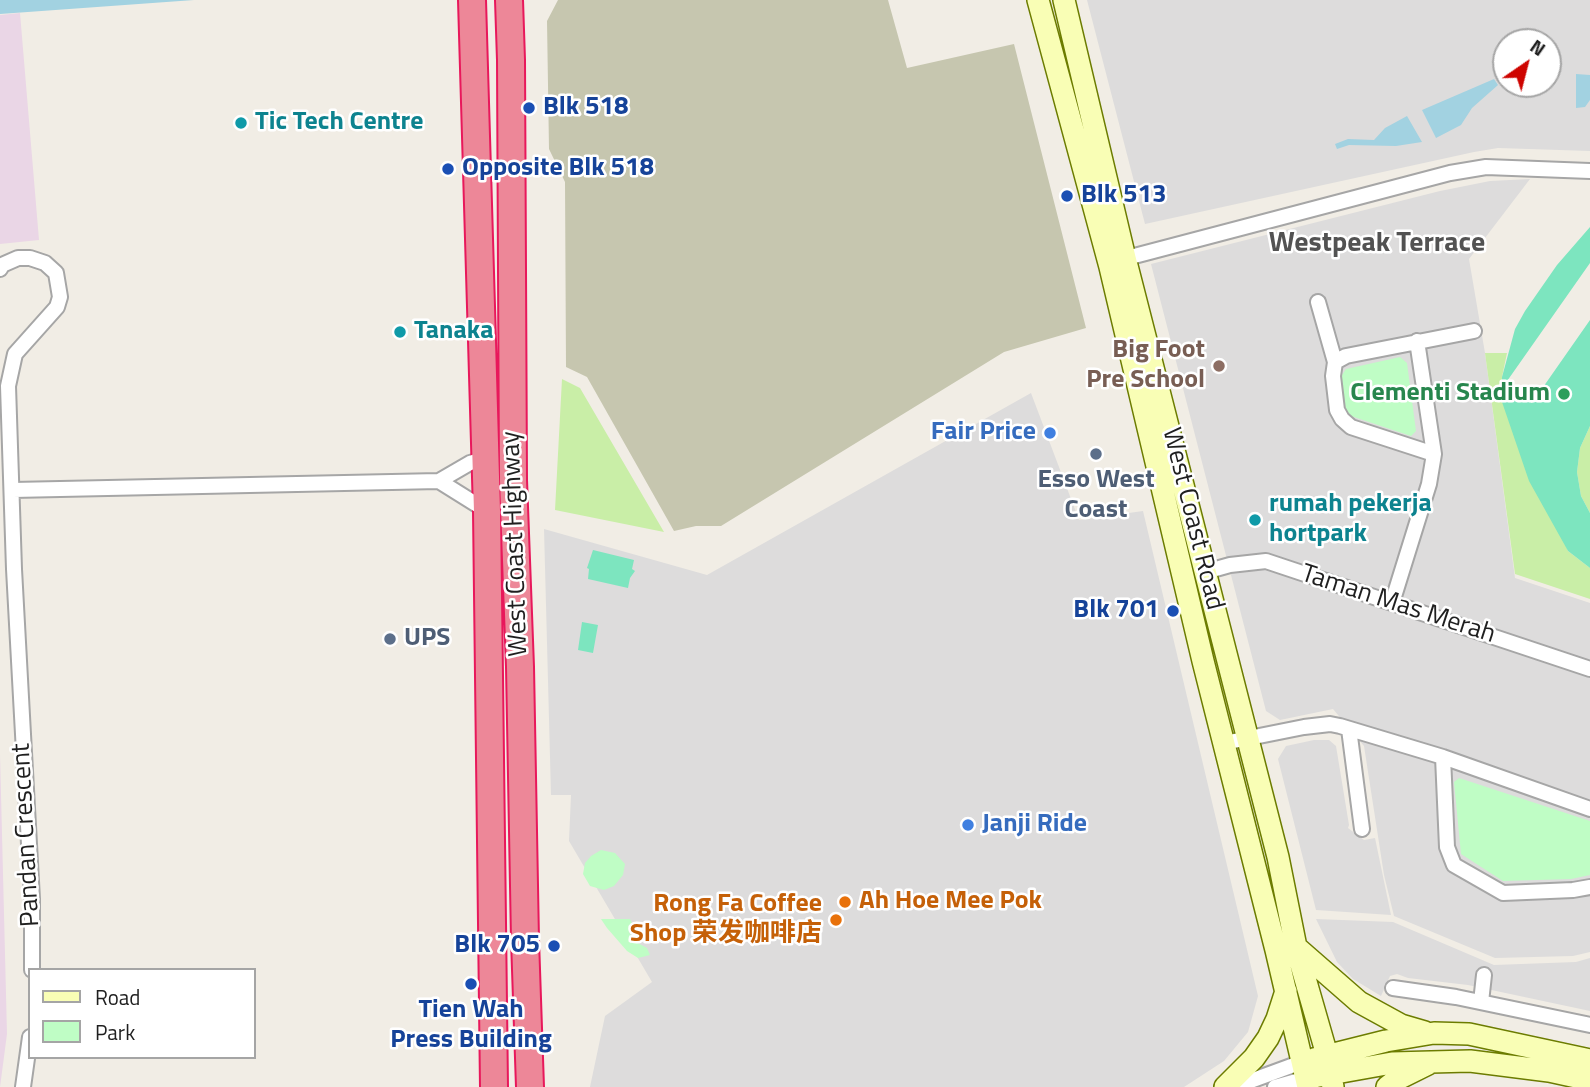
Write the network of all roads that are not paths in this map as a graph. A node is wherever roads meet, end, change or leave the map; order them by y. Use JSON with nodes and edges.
{"nodes":[{"id":1,"x":1038,"y":0,"type":"edge"},
{"id":2,"x":1064,"y":0,"type":"edge"},
{"id":3,"x":472,"y":1,"type":"edge"},
{"id":4,"x":509,"y":2,"type":"edge"},
{"id":5,"x":1093,"y":164,"type":"junction"},
{"id":6,"x":1590,"y":171,"type":"edge"},
{"id":7,"x":1118,"y":262,"type":"junction"},
{"id":8,"x":0,"y":269,"type":"edge"},
{"id":9,"x":1318,"y":302,"type":"dead end"},
{"id":10,"x":1474,"y":331,"type":"dead end"},
{"id":11,"x":1418,"y":341,"type":"junction"},
{"id":12,"x":1335,"y":362,"type":"junction"},
{"id":13,"x":0,"y":372,"type":"edge"},
{"id":14,"x":8,"y":386,"type":"junction"},
{"id":15,"x":1434,"y":454,"type":"junction"},
{"id":16,"x":486,"y":458,"type":"junction"},
{"id":17,"x":1169,"y":471,"type":"junction"},
{"id":18,"x":439,"y":481,"type":"junction"},
{"id":19,"x":13,"y":490,"type":"junction"},
{"id":20,"x":487,"y":511,"type":"junction"},
{"id":21,"x":1205,"y":572,"type":"junction"},
{"id":22,"x":1392,"y":603,"type":"junction"},
{"id":23,"x":1590,"y":668,"type":"edge"},
{"id":24,"x":1349,"y":729,"type":"junction"},
{"id":25,"x":1248,"y":739,"type":"junction"},
{"id":26,"x":1224,"y":743,"type":"junction"},
{"id":27,"x":1443,"y":758,"type":"junction"},
{"id":28,"x":1590,"y":808,"type":"edge"},
{"id":29,"x":522,"y":819,"type":"junction"},
{"id":30,"x":492,"y":822,"type":"junction"},
{"id":31,"x":1362,"y":829,"type":"dead end"},
{"id":32,"x":1590,"y":887,"type":"edge"},
{"id":33,"x":1296,"y":947,"type":"junction"},
{"id":34,"x":32,"y":968,"type":"edge"},
{"id":35,"x":1484,"y":975,"type":"dead end"},
{"id":36,"x":1393,"y":988,"type":"dead end"},
{"id":37,"x":1286,"y":991,"type":"junction"},
{"id":38,"x":1481,"y":1002,"type":"junction"},
{"id":39,"x":1590,"y":1025,"type":"edge"},
{"id":40,"x":1434,"y":1033,"type":"junction"},
{"id":41,"x":28,"y":1051,"type":"edge"},
{"id":42,"x":1590,"y":1060,"type":"edge"},
{"id":43,"x":1433,"y":1062,"type":"junction"},
{"id":44,"x":1330,"y":1072,"type":"edge"},
{"id":45,"x":1306,"y":1076,"type":"edge"},
{"id":46,"x":1590,"y":1080,"type":"edge"},
{"id":47,"x":23,"y":1087,"type":"edge"},
{"id":48,"x":494,"y":1087,"type":"edge"},
{"id":49,"x":530,"y":1087,"type":"edge"},
{"id":50,"x":1225,"y":1087,"type":"edge"},
{"id":51,"x":1234,"y":1087,"type":"edge"},
{"id":52,"x":1275,"y":1087,"type":"edge"},
{"id":53,"x":1387,"y":1087,"type":"edge"}],
"edges":[{"from":1,"to":5,"type":"main road","name":"West Coast Road"},
{"from":2,"to":5,"type":"main road","name":"West Coast Road"},
{"from":3,"to":16,"type":"highway","name":"West Coast Highway"},
{"from":4,"to":29,"type":"highway","name":"West Coast Highway"},
{"from":5,"to":7,"type":"main road","name":"West Coast Road"},
{"from":6,"to":7,"type":"street"},
{"from":7,"to":17,"type":"main road","name":"West Coast Road"},
{"from":8,"to":14,"type":"street","name":"Pandan Crescent"},
{"from":9,"to":12,"type":"street"},
{"from":10,"to":11,"type":"street"},
{"from":11,"to":12,"type":"street"},
{"from":11,"to":15,"type":"street"},
{"from":12,"to":15,"type":"street"},
{"from":13,"to":14,"type":"street","name":"Pandan Crescent"},
{"from":14,"to":19,"type":"street","name":"Pandan Crescent"},
{"from":15,"to":22,"type":"street"},
{"from":16,"to":18,"type":"street"},
{"from":16,"to":20,"type":"highway","name":"West Coast Highway"},
{"from":17,"to":21,"type":"main road","name":"West Coast Road"},
{"from":17,"to":26,"type":"main road","name":"West Coast Road"},
{"from":18,"to":19,"type":"street"},
{"from":18,"to":20,"type":"street"},
{"from":19,"to":34,"type":"street","name":"Pandan Crescent"},
{"from":20,"to":30,"type":"highway","name":"West Coast Highway"},
{"from":21,"to":22,"type":"street","name":"Taman Mas Merah"},
{"from":21,"to":25,"type":"main road","name":"West Coast Road"},
{"from":22,"to":23,"type":"street","name":"Taman Mas Merah"},
{"from":24,"to":25,"type":"street"},
{"from":24,"to":27,"type":"street"},
{"from":24,"to":31,"type":"street"},
{"from":25,"to":26,"type":"street"},
{"from":25,"to":33,"type":"main road","name":"West Coast Road"},
{"from":26,"to":37,"type":"main road","name":"West Coast Road"},
{"from":27,"to":28,"type":"street"},
{"from":27,"to":32,"type":"street"},
{"from":29,"to":30,"type":"highway"},
{"from":29,"to":49,"type":"highway","name":"West Coast Highway"},
{"from":30,"to":48,"type":"highway","name":"West Coast Highway"},
{"from":33,"to":40,"type":"main road"},
{"from":33,"to":44,"type":"main road","name":"West Coast Road"},
{"from":35,"to":38,"type":"street"},
{"from":36,"to":38,"type":"street"},
{"from":37,"to":45,"type":"main road","name":"West Coast Road"},
{"from":37,"to":50,"type":"main road"},
{"from":38,"to":39,"type":"street"},
{"from":40,"to":42,"type":"main road"},
{"from":40,"to":44,"type":"main road"},
{"from":41,"to":47,"type":"street"},
{"from":43,"to":44,"type":"main road"},
{"from":43,"to":46,"type":"main road"},
{"from":43,"to":53,"type":"main road"},
{"from":44,"to":45,"type":"main road"},
{"from":45,"to":51,"type":"street"},
{"from":45,"to":52,"type":"street"}]}
